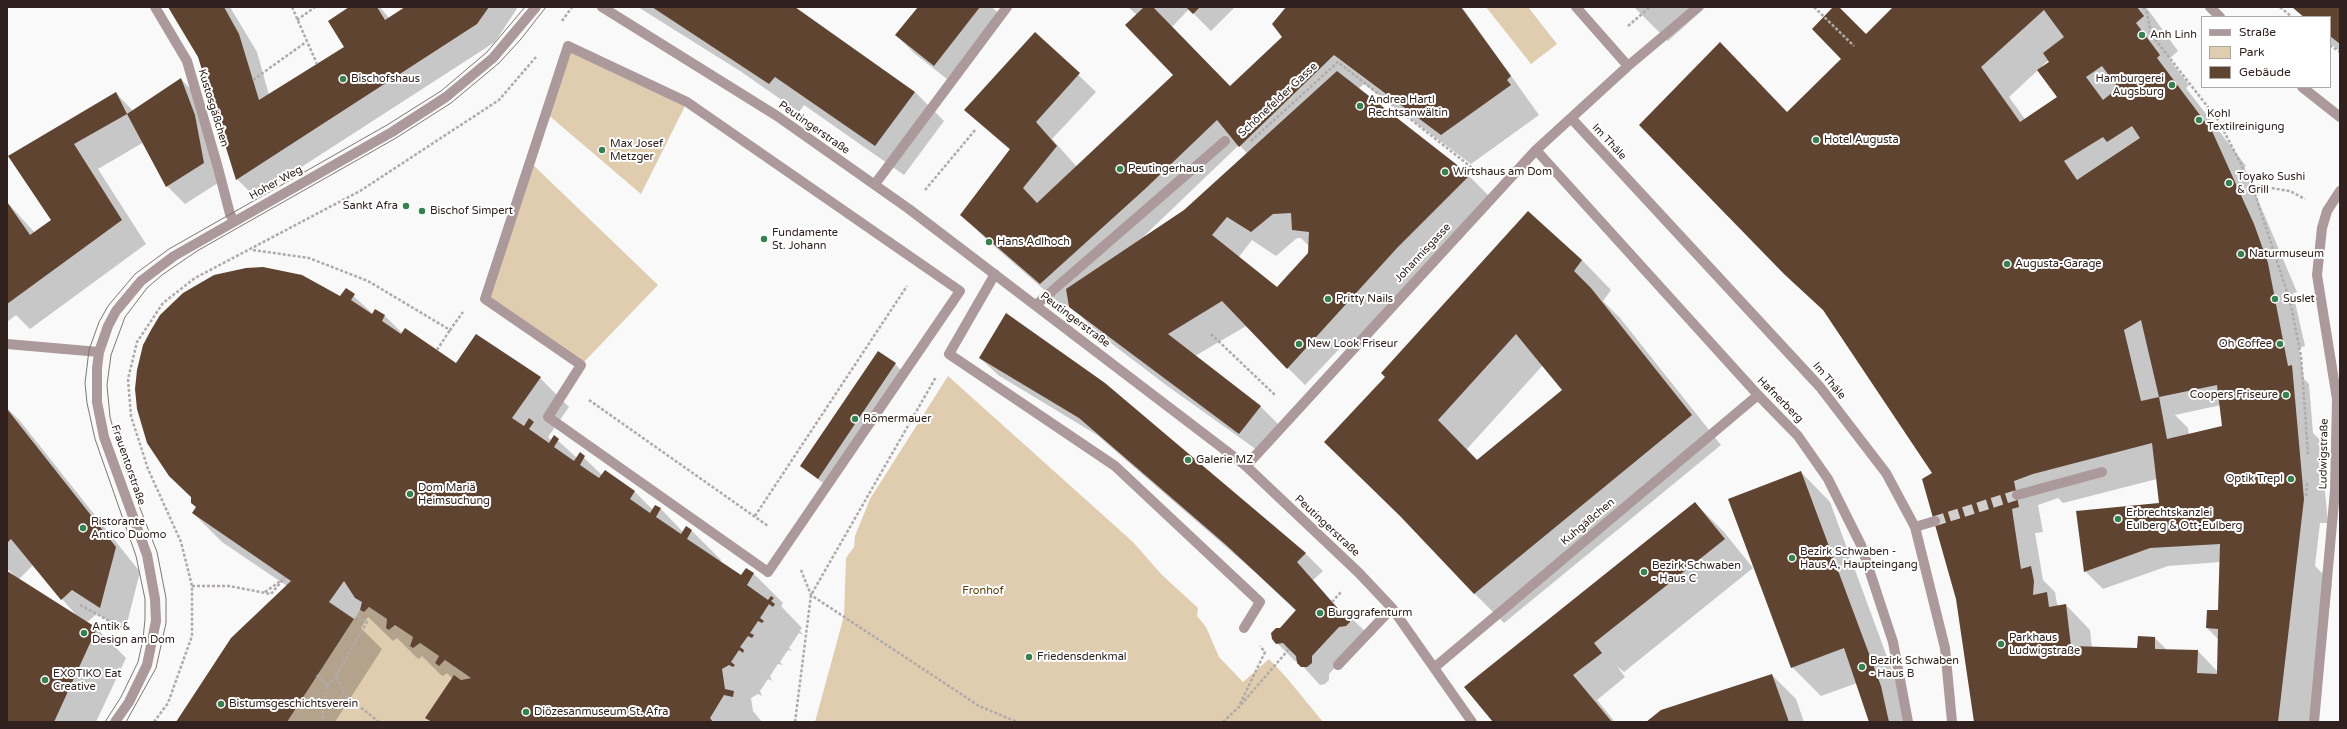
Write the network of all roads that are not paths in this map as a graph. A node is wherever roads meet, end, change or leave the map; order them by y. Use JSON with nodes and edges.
{"nodes":[{"id":1,"x":155,"y":7,"type":"edge"},
{"id":2,"x":536,"y":7,"type":"edge"},
{"id":3,"x":602,"y":7,"type":"edge"},
{"id":4,"x":1007,"y":7,"type":"edge"},
{"id":5,"x":1576,"y":7,"type":"edge"},
{"id":6,"x":1698,"y":7,"type":"edge"},
{"id":7,"x":2210,"y":7,"type":"edge"},
{"id":8,"x":2219,"y":16,"type":"edge"},
{"id":9,"x":1628,"y":66,"type":"junction"},
{"id":10,"x":2303,"y":88,"type":"edge"},
{"id":11,"x":2340,"y":117,"type":"edge"},
{"id":12,"x":1571,"y":118,"type":"junction"},
{"id":13,"x":1225,"y":141,"type":"road end"},
{"id":14,"x":1536,"y":150,"type":"junction"},
{"id":15,"x":875,"y":184,"type":"junction"},
{"id":16,"x":2340,"y":191,"type":"edge"},
{"id":17,"x":234,"y":221,"type":"junction"},
{"id":18,"x":921,"y":264,"type":"joint"},
{"id":19,"x":995,"y":274,"type":"junction"},
{"id":20,"x":1036,"y":305,"type":"junction"},
{"id":21,"x":7,"y":344,"type":"edge"},
{"id":22,"x":99,"y":352,"type":"junction"},
{"id":23,"x":1758,"y":395,"type":"junction"},
{"id":24,"x":100,"y":420,"type":"joint"},
{"id":25,"x":1246,"y":466,"type":"junction"},
{"id":26,"x":2102,"y":472,"type":"dead end"},
{"id":27,"x":2017,"y":495,"type":"tunnel mouth"},
{"id":28,"x":1935,"y":521,"type":"tunnel mouth"},
{"id":29,"x":1916,"y":527,"type":"junction"},
{"id":30,"x":2336,"y":532,"type":"edge"},
{"id":31,"x":1392,"y":608,"type":"junction"},
{"id":32,"x":1244,"y":628,"type":"road end"},
{"id":33,"x":1338,"y":665,"type":"dead end"},
{"id":34,"x":1435,"y":667,"type":"junction"},
{"id":35,"x":115,"y":722,"type":"edge"},
{"id":36,"x":1472,"y":722,"type":"edge"},
{"id":37,"x":1908,"y":722,"type":"edge"},
{"id":38,"x":1952,"y":722,"type":"edge"},
{"id":39,"x":2314,"y":722,"type":"edge"}],
"edges":[{"from":1,"to":17,"type":"street","name":"Kustosgäßchen"},
{"from":2,"to":17,"type":"street","name":"Hoher Weg"},
{"from":3,"to":15,"type":"street","name":"Peutingerstraße"},
{"from":4,"to":15,"type":"street"},
{"from":5,"to":9,"type":"street"},
{"from":6,"to":9,"type":"street","name":"Johannisgasse"},
{"from":7,"to":8,"type":"street"},
{"from":9,"to":12,"type":"street","name":"Johannisgasse"},
{"from":10,"to":11,"type":"street"},
{"from":12,"to":14,"type":"street","name":"Johannisgasse"},
{"from":12,"to":29,"type":"street","name":"Im Thäle"},
{"from":13,"to":20,"type":"street","name":"Schönefelder Gasse"},
{"from":14,"to":23,"type":"street","name":"Hafnerberg"},
{"from":14,"to":25,"type":"street","name":"Johannisgasse"},
{"from":15,"to":19,"type":"street","name":"Peutingerstraße"},
{"from":16,"to":30,"type":"street","name":"Ludwigstraße"},
{"from":17,"to":22,"type":"street","name":"Hoher Weg"},
{"from":18,"to":18,"type":"street"},
{"from":19,"to":20,"type":"street","name":"Peutingerstraße"},
{"from":19,"to":32,"type":"street"},
{"from":20,"to":25,"type":"street","name":"Peutingerstraße"},
{"from":21,"to":22,"type":"street"},
{"from":22,"to":24,"type":"street","name":"Hoher Weg"},
{"from":23,"to":34,"type":"street","name":"Kuhgäßchen"},
{"from":23,"to":37,"type":"street","name":"Hafnerberg"},
{"from":24,"to":35,"type":"street","name":"Frauentorstraße"},
{"from":25,"to":31,"type":"street","name":"Peutingerstraße"},
{"from":26,"to":27,"type":"street"},
{"from":28,"to":29,"type":"street"},
{"from":29,"to":38,"type":"street","name":"Im Thäle"},
{"from":30,"to":39,"type":"street","name":"Ludwigstraße"},
{"from":31,"to":33,"type":"street"},
{"from":31,"to":34,"type":"street","name":"Peutingerstraße"},
{"from":34,"to":36,"type":"street","name":"Peutingerstraße"}]}
